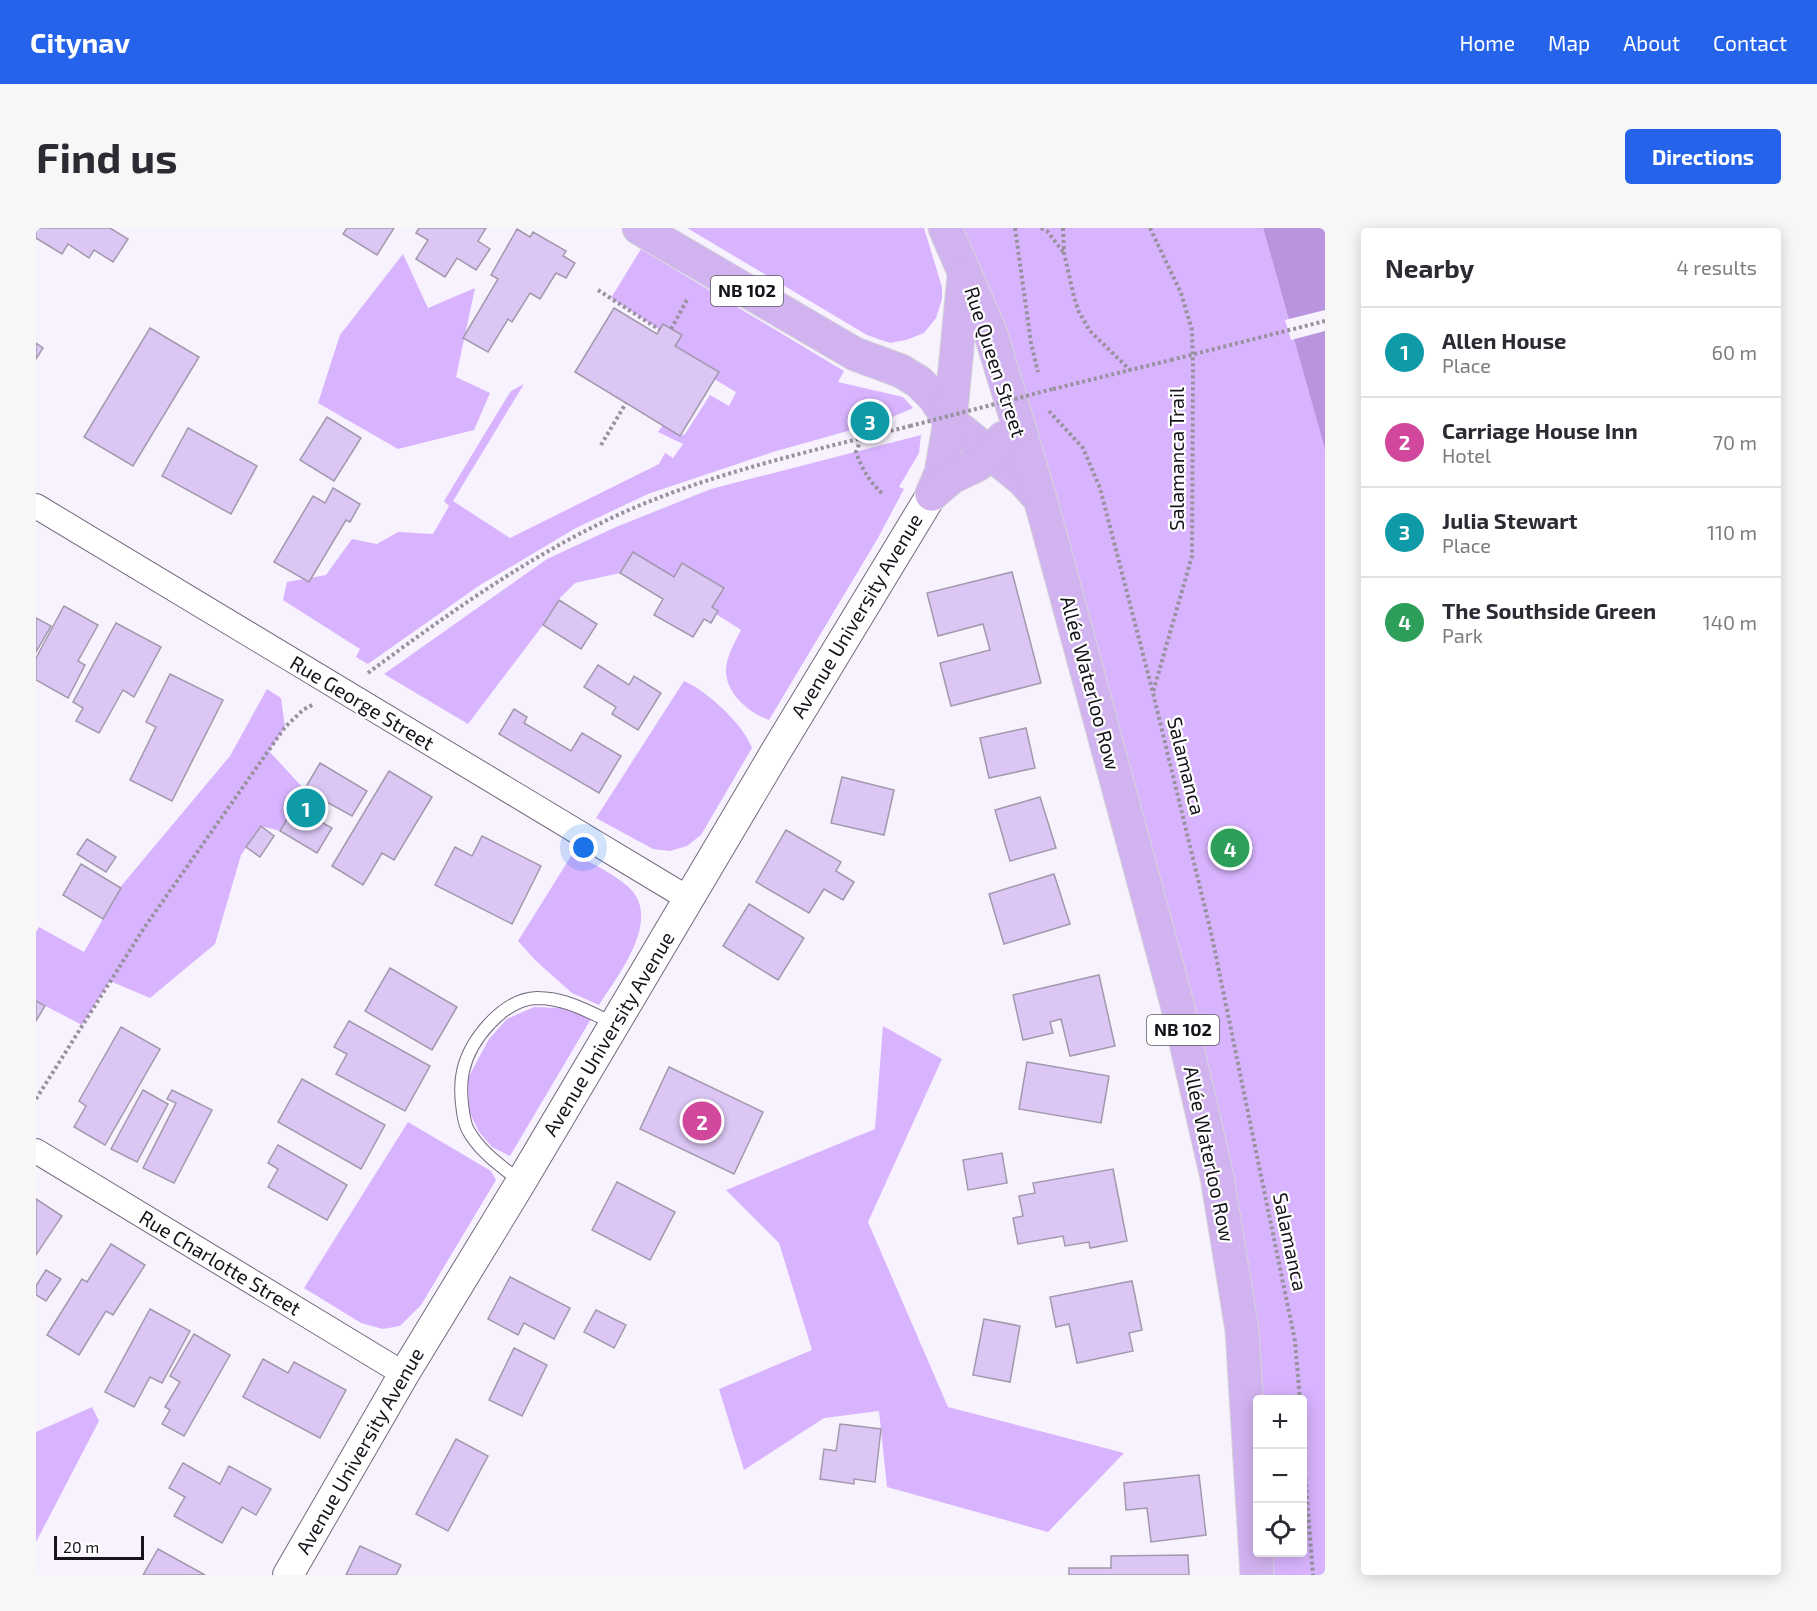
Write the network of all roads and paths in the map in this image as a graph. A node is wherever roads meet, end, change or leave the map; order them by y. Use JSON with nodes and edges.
{"nodes":[{"id":1,"x":639,"y":228,"type":"edge"},
{"id":2,"x":945,"y":228,"type":"edge"},
{"id":3,"x":1016,"y":228,"type":"edge"},
{"id":4,"x":1041,"y":228,"type":"edge"},
{"id":5,"x":1063,"y":228,"type":"edge"},
{"id":6,"x":1150,"y":228,"type":"edge"},
{"id":7,"x":1064,"y":253,"type":"junction"},
{"id":8,"x":964,"y":271,"type":"junction"},
{"id":9,"x":598,"y":290,"type":"dead end"},
{"id":10,"x":688,"y":298,"type":"dead end"},
{"id":11,"x":1325,"y":321,"type":"edge"},
{"id":12,"x":671,"y":328,"type":"dead end"},
{"id":13,"x":660,"y":330,"type":"dead end"},
{"id":14,"x":1130,"y":370,"type":"junction"},
{"id":15,"x":1039,"y":377,"type":"dead end"},
{"id":16,"x":1042,"y":386,"type":"dead end"},
{"id":17,"x":1009,"y":394,"type":"junction"},
{"id":18,"x":1045,"y":395,"type":"dead end"},
{"id":19,"x":626,"y":403,"type":"dead end"},
{"id":20,"x":1047,"y":404,"type":"dead end"},
{"id":21,"x":950,"y":421,"type":"junction"},
{"id":22,"x":861,"y":438,"type":"junction"},
{"id":23,"x":601,"y":445,"type":"dead end"},
{"id":24,"x":991,"y":454,"type":"junction"},
{"id":25,"x":942,"y":486,"type":"junction"},
{"id":26,"x":884,"y":495,"type":"dead end"},
{"id":27,"x":1039,"y":498,"type":"junction"},
{"id":28,"x":36,"y":506,"type":"edge"},
{"id":29,"x":375,"y":668,"type":"dead end"},
{"id":30,"x":1153,"y":693,"type":"junction"},
{"id":31,"x":303,"y":710,"type":"dead end"},
{"id":32,"x":689,"y":899,"type":"junction"},
{"id":33,"x":615,"y":1024,"type":"junction"},
{"id":34,"x":36,"y":1100,"type":"edge"},
{"id":35,"x":36,"y":1151,"type":"edge"},
{"id":36,"x":521,"y":1182,"type":"junction"},
{"id":37,"x":404,"y":1374,"type":"junction"},
{"id":38,"x":1300,"y":1395,"type":"edge"},
{"id":39,"x":1303,"y":1449,"type":"edge"},
{"id":40,"x":288,"y":1575,"type":"edge"},
{"id":41,"x":1257,"y":1575,"type":"edge"},
{"id":42,"x":1313,"y":1575,"type":"edge"}],
"edges":[{"from":1,"to":21,"type":"main road","number":"NB 102"},
{"from":2,"to":8,"type":"main road","name":"Rue Queen Street","number":"NB 102"},
{"from":3,"to":15,"type":"path"},
{"from":4,"to":7,"type":"path"},
{"from":5,"to":7,"type":"path"},
{"from":6,"to":30,"type":"path","name":"Salamanca Trail"},
{"from":7,"to":14,"type":"path"},
{"from":8,"to":17,"type":"main road","name":"Rue Queen Street","number":"NB 102"},
{"from":8,"to":21,"type":"main road"},
{"from":9,"to":13,"type":"path"},
{"from":10,"to":12,"type":"path"},
{"from":11,"to":14,"type":"path","bridge":true},
{"from":14,"to":22,"type":"path","bridge":true},
{"from":16,"to":18,"type":"path"},
{"from":17,"to":24,"type":"main road"},
{"from":17,"to":27,"type":"main road","name":"Rue Queen Street","number":"NB 102"},
{"from":19,"to":23,"type":"path"},
{"from":20,"to":30,"type":"path","name":"Salamanca"},
{"from":21,"to":24,"type":"main road","number":"NB 102"},
{"from":21,"to":25,"type":"main road"},
{"from":22,"to":26,"type":"path"},
{"from":22,"to":29,"type":"path"},
{"from":24,"to":25,"type":"main road"},
{"from":24,"to":27,"type":"main road","number":"NB 102"},
{"from":25,"to":27,"type":"main road"},
{"from":25,"to":32,"type":"street","name":"Avenue University Avenue"},
{"from":27,"to":41,"type":"main road","name":"Allée Waterloo Row","number":"NB 102"},
{"from":28,"to":32,"type":"street","name":"Rue George Street"},
{"from":30,"to":38,"type":"path","name":"Salamanca"},
{"from":31,"to":34,"type":"path"},
{"from":32,"to":33,"type":"street","name":"Avenue University Avenue"},
{"from":33,"to":36,"type":"street","name":"Avenue University Avenue"},
{"from":33,"to":36,"type":"lane"},
{"from":35,"to":37,"type":"street","name":"Rue Charlotte Street"},
{"from":36,"to":37,"type":"street","name":"Avenue University Avenue"},
{"from":37,"to":40,"type":"street","name":"Avenue University Avenue"},
{"from":39,"to":42,"type":"path"}]}
